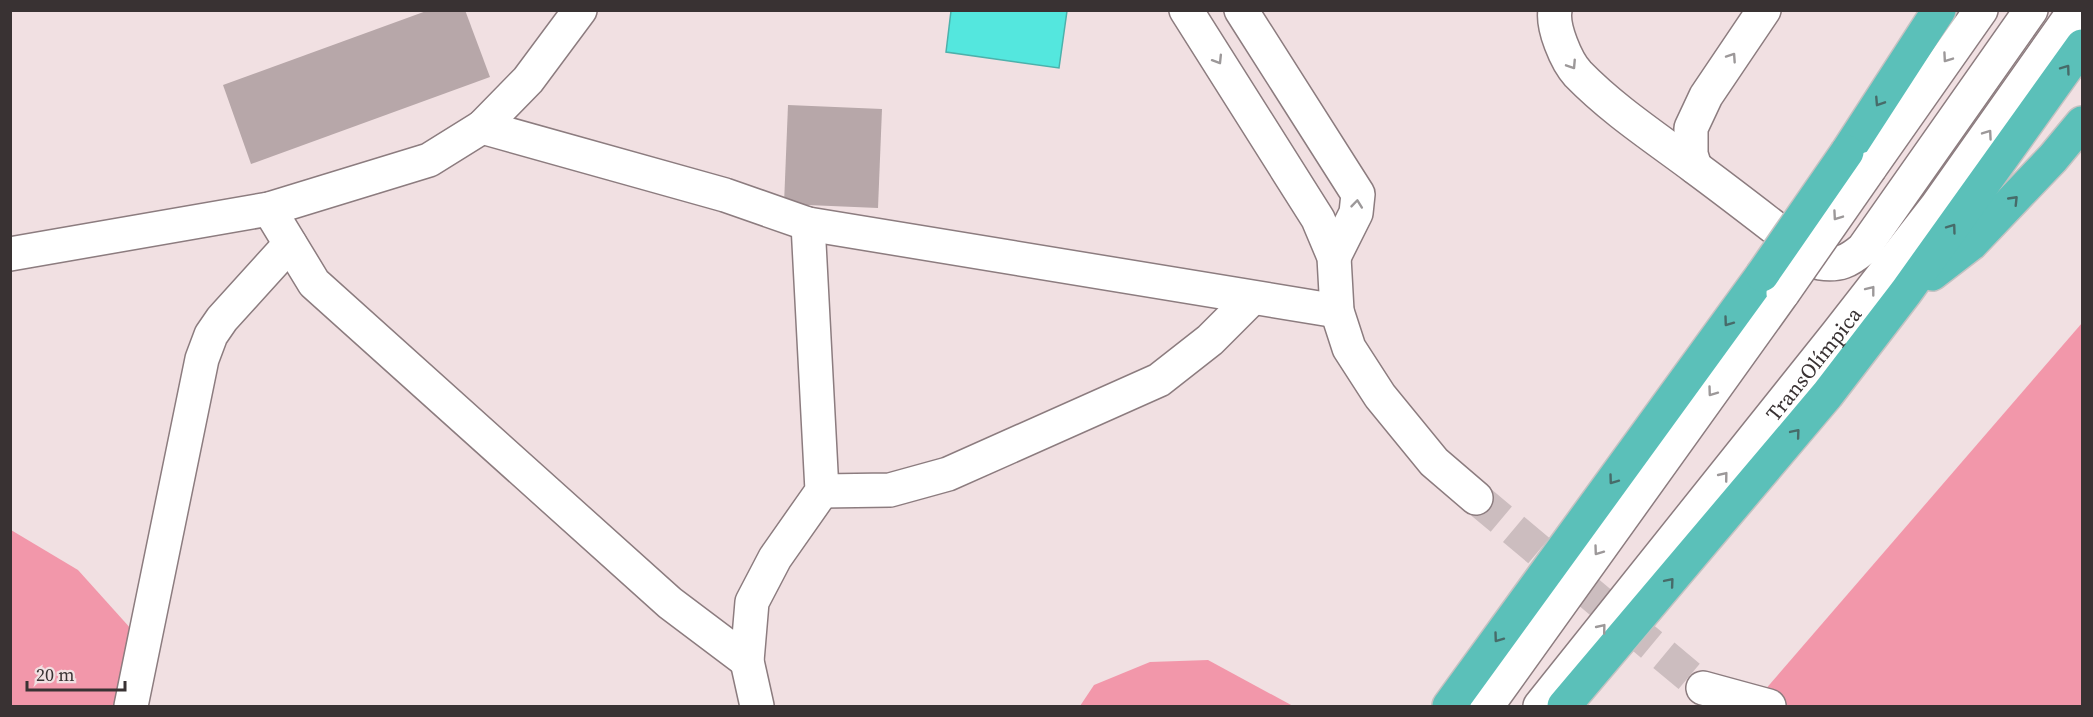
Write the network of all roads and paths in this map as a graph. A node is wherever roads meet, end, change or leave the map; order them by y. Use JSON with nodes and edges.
{"nodes":[{"id":1,"x":580,"y":10,"type":"edge"},
{"id":2,"x":1186,"y":10,"type":"edge"},
{"id":3,"x":1241,"y":10,"type":"edge"},
{"id":4,"x":1555,"y":10,"type":"edge"},
{"id":5,"x":1764,"y":10,"type":"edge"},
{"id":6,"x":1981,"y":10,"type":"edge"},
{"id":7,"x":2031,"y":10,"type":"edge"},
{"id":8,"x":2075,"y":10,"type":"edge"},
{"id":9,"x":1937,"y":13,"type":"edge"},
{"id":10,"x":2082,"y":46,"type":"edge"},
{"id":11,"x":1706,"y":96,"type":"junction"},
{"id":12,"x":2082,"y":123,"type":"edge"},
{"id":13,"x":482,"y":127,"type":"junction"},
{"id":14,"x":1641,"y":129,"type":"junction"},
{"id":15,"x":1858,"y":160,"type":"junction"},
{"id":16,"x":1695,"y":167,"type":"junction"},
{"id":17,"x":269,"y":209,"type":"junction"},
{"id":18,"x":808,"y":224,"type":"junction"},
{"id":19,"x":290,"y":244,"type":"junction"},
{"id":20,"x":10,"y":254,"type":"edge"},
{"id":21,"x":1334,"y":257,"type":"junction"},
{"id":22,"x":1772,"y":284,"type":"junction"},
{"id":23,"x":1906,"y":292,"type":"junction"},
{"id":24,"x":1252,"y":298,"type":"junction"},
{"id":25,"x":1337,"y":311,"type":"junction"},
{"id":26,"x":822,"y":491,"type":"junction"},
{"id":27,"x":1476,"y":498,"type":"tunnel mouth"},
{"id":28,"x":747,"y":661,"type":"junction"},
{"id":29,"x":1703,"y":688,"type":"tunnel mouth"},
{"id":30,"x":131,"y":706,"type":"edge"},
{"id":31,"x":757,"y":706,"type":"edge"},
{"id":32,"x":1449,"y":706,"type":"edge"},
{"id":33,"x":1486,"y":706,"type":"edge"},
{"id":34,"x":1540,"y":706,"type":"edge"},
{"id":35,"x":1564,"y":706,"type":"edge"},
{"id":36,"x":1768,"y":706,"type":"edge"}],
"edges":[{"from":1,"to":13,"type":"street"},
{"from":2,"to":21,"type":"street","one_way":true},
{"from":21,"to":3,"type":"street","one_way":true},
{"from":4,"to":14,"type":"street","one_way":true},
{"from":11,"to":5,"type":"street","one_way":true},
{"from":6,"to":15,"type":"street","one_way":true},
{"from":7,"to":16,"type":"street"},
{"from":34,"to":8,"type":"street","name":"TransOlímpica","one_way":true},
{"from":9,"to":15,"type":"highway","one_way":true},
{"from":23,"to":10,"type":"highway","name":"TransOlímpica","one_way":true},
{"from":11,"to":14,"type":"street"},
{"from":11,"to":16,"type":"street"},
{"from":23,"to":12,"type":"highway","one_way":true},
{"from":13,"to":17,"type":"street"},
{"from":13,"to":18,"type":"street"},
{"from":14,"to":16,"type":"street"},
{"from":15,"to":22,"type":"highway","one_way":true,"bridge":true},
{"from":17,"to":19,"type":"street"},
{"from":17,"to":20,"type":"street"},
{"from":18,"to":24,"type":"street"},
{"from":18,"to":26,"type":"street"},
{"from":19,"to":28,"type":"street"},
{"from":19,"to":30,"type":"street"},
{"from":21,"to":25,"type":"street"},
{"from":22,"to":32,"type":"highway","one_way":true},
{"from":22,"to":33,"type":"street","one_way":true},
{"from":35,"to":23,"type":"highway","name":"TransOlímpica","one_way":true},
{"from":24,"to":25,"type":"street"},
{"from":24,"to":26,"type":"street"},
{"from":25,"to":27,"type":"street"},
{"from":26,"to":28,"type":"street"},
{"from":28,"to":31,"type":"street"},
{"from":29,"to":36,"type":"street"}]}
